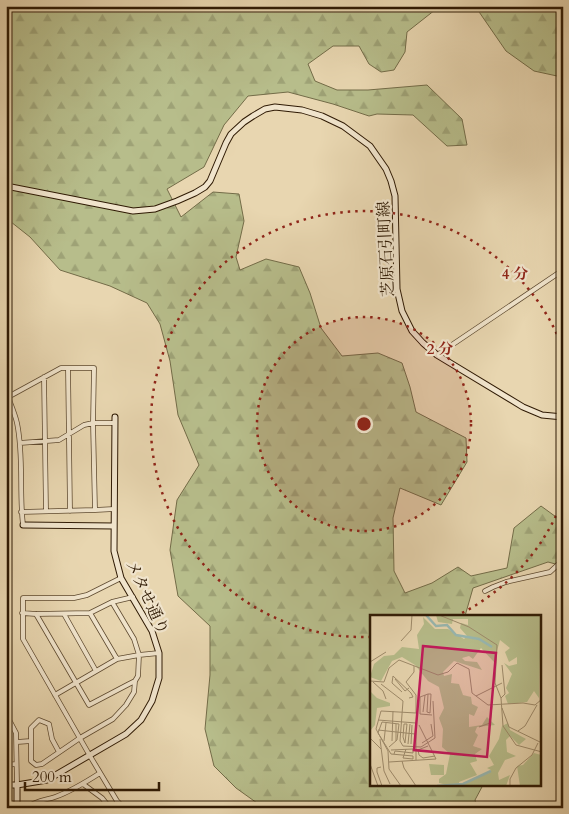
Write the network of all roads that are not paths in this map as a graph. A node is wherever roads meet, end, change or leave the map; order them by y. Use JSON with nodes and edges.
{"nodes":[{"id":1,"x":6,"y":186,"type":"edge"},
{"id":2,"x":563,"y":270,"type":"edge"},
{"id":3,"x":437,"y":354,"type":"junction"},
{"id":4,"x":68,"y":368,"type":"junction"},
{"id":5,"x":44,"y":378,"type":"junction"},
{"id":6,"x":563,"y":417,"type":"edge"},
{"id":7,"x":115,"y":420,"type":"joint"},
{"id":8,"x":94,"y":423,"type":"junction"},
{"id":9,"x":69,"y":434,"type":"junction"},
{"id":10,"x":45,"y":441,"type":"junction"},
{"id":11,"x":20,"y":443,"type":"junction"},
{"id":12,"x":114,"y":509,"type":"junction"},
{"id":13,"x":96,"y":510,"type":"junction"},
{"id":14,"x":46,"y":511,"type":"junction"},
{"id":15,"x":70,"y":511,"type":"junction"},
{"id":16,"x":21,"y":512,"type":"junction"},
{"id":17,"x":23,"y":525,"type":"joint"},
{"id":18,"x":114,"y":526,"type":"junction"},
{"id":19,"x":563,"y":560,"type":"edge"},
{"id":20,"x":121,"y":578,"type":"junction"},
{"id":21,"x":485,"y":591,"type":"dead end"},
{"id":22,"x":133,"y":597,"type":"junction"},
{"id":23,"x":112,"y":602,"type":"junction"},
{"id":24,"x":22,"y":613,"type":"junction"},
{"id":25,"x":90,"y":613,"type":"junction"},
{"id":26,"x":36,"y":614,"type":"junction"},
{"id":27,"x":64,"y":614,"type":"junction"},
{"id":28,"x":159,"y":653,"type":"junction"},
{"id":29,"x":139,"y":655,"type":"junction"},
{"id":30,"x":117,"y":660,"type":"junction"},
{"id":31,"x":96,"y":671,"type":"junction"},
{"id":32,"x":135,"y":681,"type":"junction"},
{"id":33,"x":77,"y":683,"type":"junction"},
{"id":34,"x":55,"y":695,"type":"junction"},
{"id":35,"x":6,"y":714,"type":"edge"},
{"id":36,"x":80,"y":738,"type":"junction"},
{"id":37,"x":31,"y":741,"type":"junction"},
{"id":38,"x":16,"y":742,"type":"junction"},
{"id":39,"x":59,"y":752,"type":"junction"},
{"id":40,"x":90,"y":756,"type":"junction"},
{"id":41,"x":16,"y":764,"type":"junction"},
{"id":42,"x":6,"y":765,"type":"edge"},
{"id":43,"x":100,"y":773,"type":"junction"},
{"id":44,"x":83,"y":784,"type":"junction"},
{"id":45,"x":6,"y":785,"type":"edge"},
{"id":46,"x":17,"y":785,"type":"junction"},
{"id":47,"x":56,"y":797,"type":"junction"},
{"id":48,"x":57,"y":806,"type":"edge"},
{"id":49,"x":17,"y":808,"type":"edge"},
{"id":50,"x":30,"y":808,"type":"edge"},
{"id":51,"x":72,"y":808,"type":"edge"},
{"id":52,"x":110,"y":808,"type":"edge"},
{"id":53,"x":124,"y":808,"type":"edge"}],
"edges":[{"from":1,"to":3,"type":"main road","name":"芝原石引町線"},
{"from":2,"to":3,"type":"street"},
{"from":3,"to":6,"type":"main road","name":"芝原石引町線"},
{"from":4,"to":5,"type":"street"},
{"from":4,"to":8,"type":"street"},
{"from":4,"to":9,"type":"street"},
{"from":5,"to":10,"type":"street"},
{"from":5,"to":11,"type":"street"},
{"from":7,"to":8,"type":"street"},
{"from":7,"to":12,"type":"main road","name":"メタせ通り"},
{"from":8,"to":9,"type":"street"},
{"from":8,"to":13,"type":"street"},
{"from":9,"to":10,"type":"street"},
{"from":9,"to":15,"type":"street"},
{"from":10,"to":11,"type":"street"},
{"from":10,"to":14,"type":"street"},
{"from":11,"to":16,"type":"street"},
{"from":12,"to":13,"type":"street"},
{"from":12,"to":18,"type":"main road","name":"メタせ通り"},
{"from":13,"to":15,"type":"street"},
{"from":14,"to":15,"type":"street"},
{"from":14,"to":16,"type":"street"},
{"from":16,"to":17,"type":"street"},
{"from":17,"to":18,"type":"main road"},
{"from":18,"to":20,"type":"main road","name":"メタせ通り"},
{"from":19,"to":21,"type":"street"},
{"from":20,"to":22,"type":"main road","name":"メタせ通り"},
{"from":20,"to":24,"type":"street"},
{"from":22,"to":23,"type":"street"},
{"from":22,"to":28,"type":"main road","name":"メタせ通り"},
{"from":23,"to":25,"type":"street"},
{"from":23,"to":29,"type":"street"},
{"from":24,"to":26,"type":"street"},
{"from":24,"to":34,"type":"street"},
{"from":25,"to":27,"type":"street"},
{"from":25,"to":30,"type":"street"},
{"from":26,"to":27,"type":"street"},
{"from":26,"to":33,"type":"street"},
{"from":27,"to":31,"type":"street"},
{"from":28,"to":29,"type":"street"},
{"from":28,"to":40,"type":"main road","name":"メタせ通り"},
{"from":29,"to":30,"type":"street"},
{"from":29,"to":32,"type":"street"},
{"from":30,"to":31,"type":"street"},
{"from":31,"to":33,"type":"street"},
{"from":32,"to":33,"type":"street"},
{"from":32,"to":36,"type":"street"},
{"from":33,"to":34,"type":"street"},
{"from":34,"to":36,"type":"street"},
{"from":35,"to":38,"type":"street"},
{"from":36,"to":39,"type":"street"},
{"from":36,"to":40,"type":"street"},
{"from":37,"to":38,"type":"street"},
{"from":37,"to":39,"type":"street"},
{"from":37,"to":39,"type":"street"},
{"from":38,"to":41,"type":"street"},
{"from":40,"to":43,"type":"street"},
{"from":40,"to":46,"type":"main road","name":"メタせ通り"},
{"from":41,"to":42,"type":"street"},
{"from":41,"to":46,"type":"street"},
{"from":43,"to":44,"type":"street"},
{"from":43,"to":53,"type":"street"},
{"from":44,"to":47,"type":"street"},
{"from":44,"to":52,"type":"street"},
{"from":45,"to":46,"type":"main road","name":"メタせ通り"},
{"from":46,"to":49,"type":"main road"},
{"from":47,"to":48,"type":"street"},
{"from":47,"to":50,"type":"street"},
{"from":48,"to":51,"type":"street"}]}
